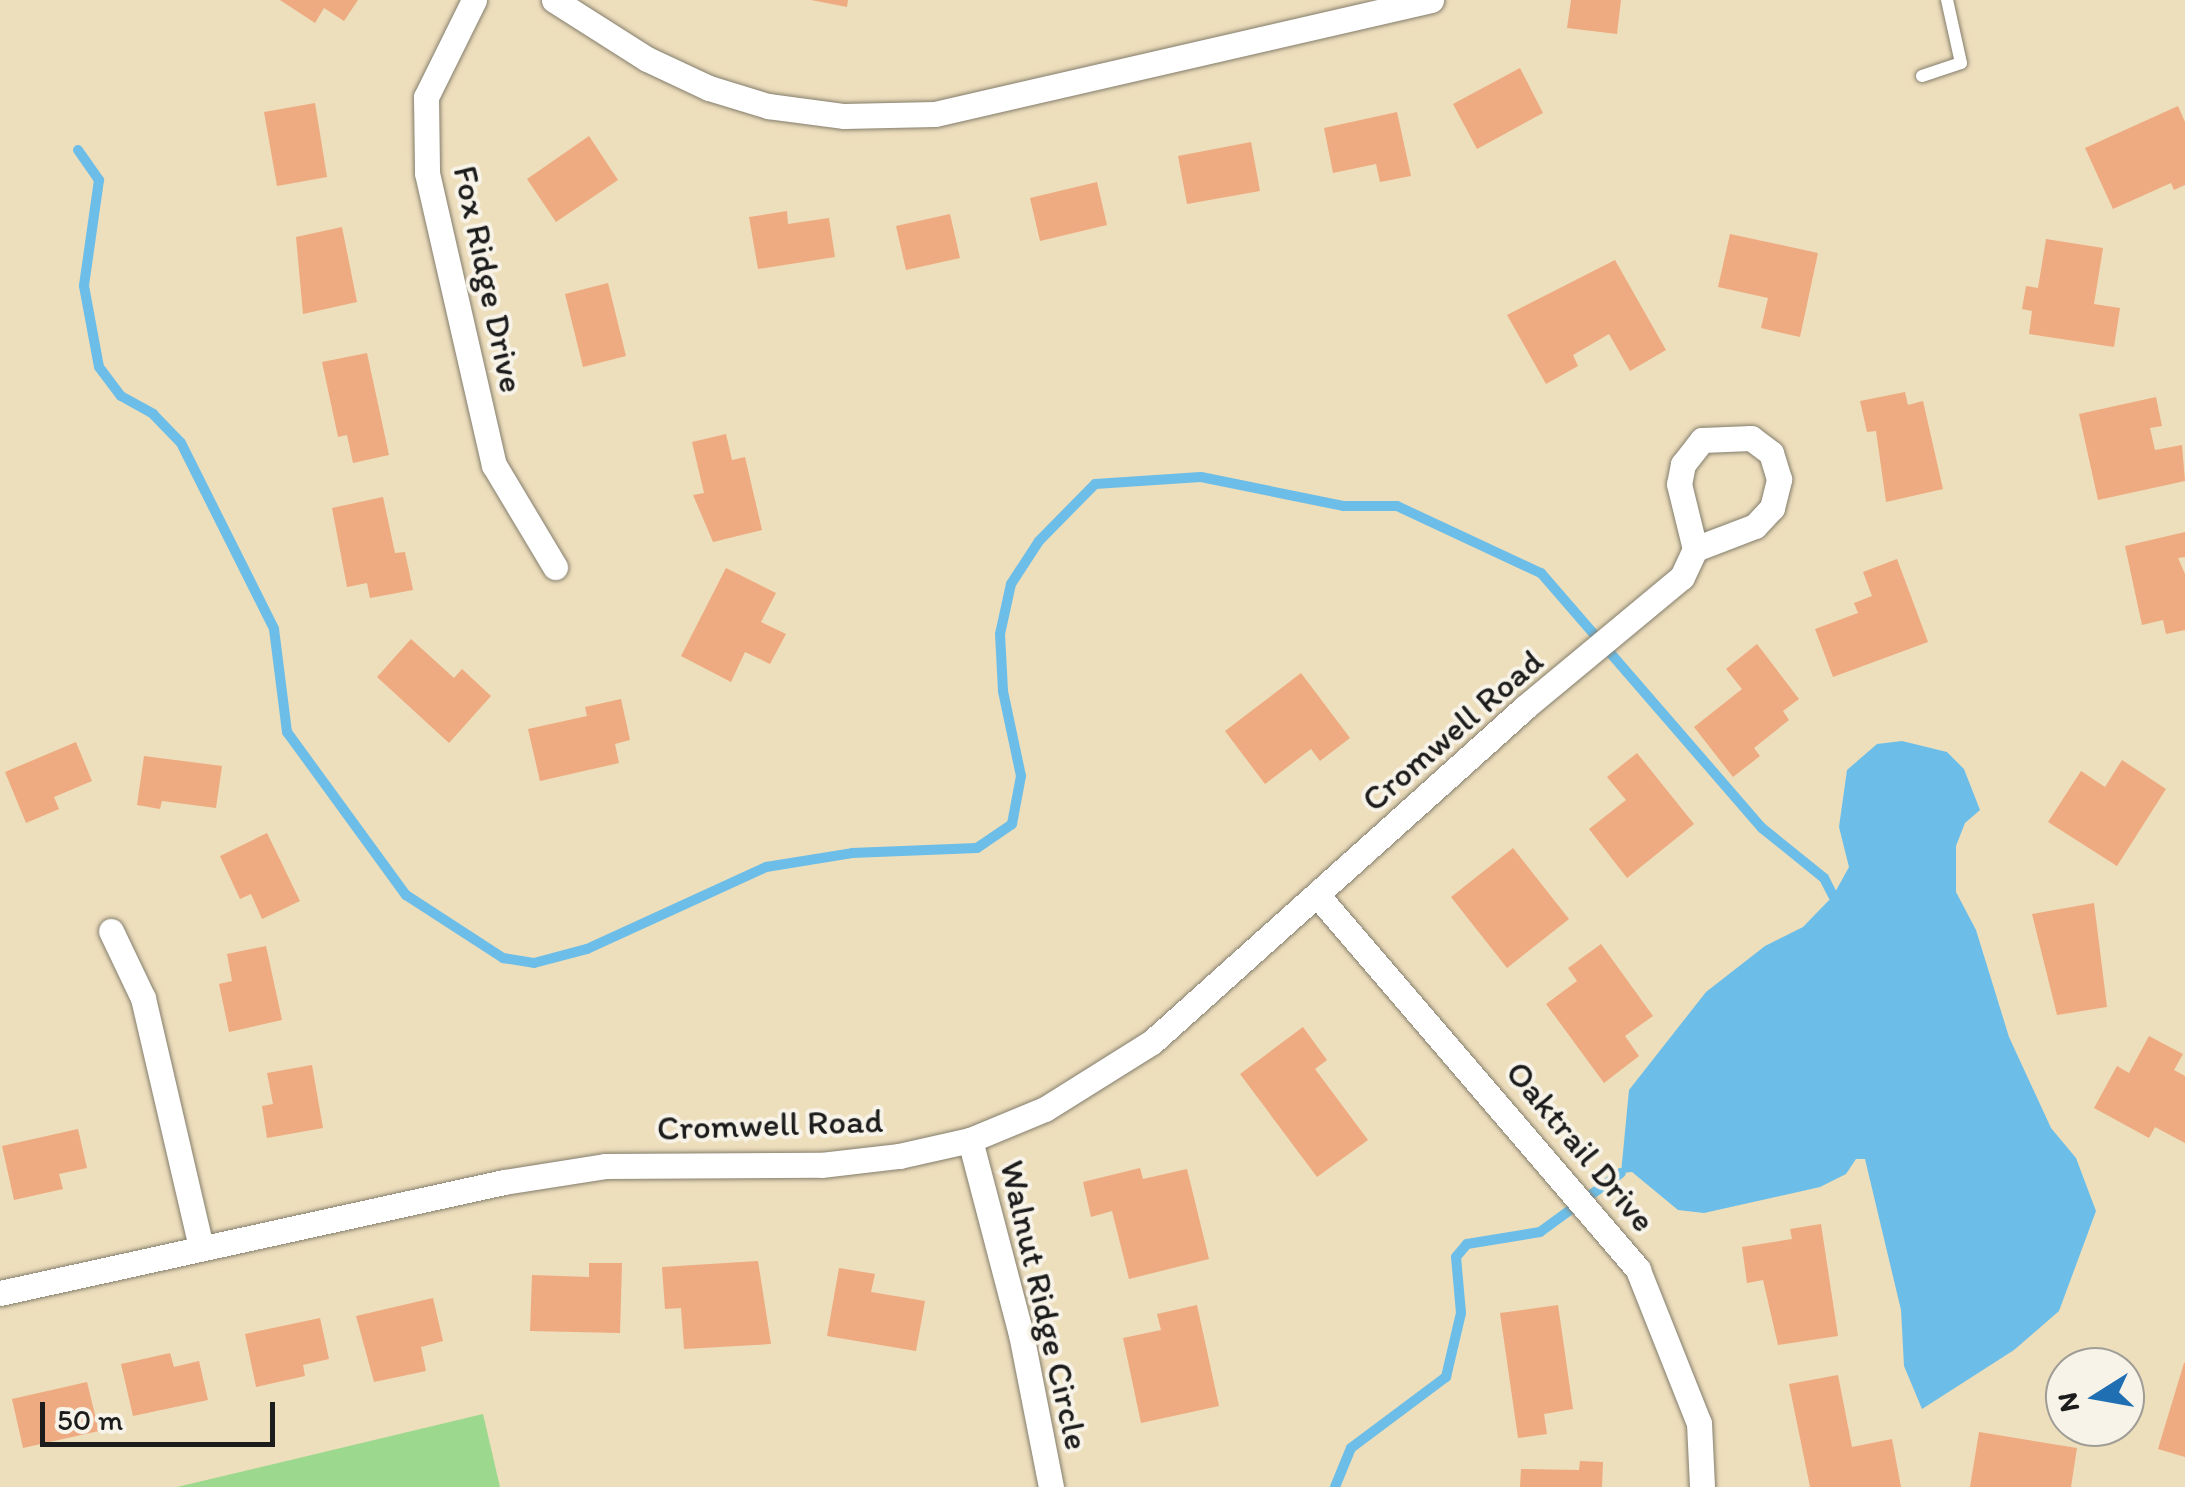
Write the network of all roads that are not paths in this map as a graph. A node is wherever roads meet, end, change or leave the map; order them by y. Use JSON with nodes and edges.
{"nodes":[{"id":1,"x":474,"y":0,"type":"edge"},
{"id":2,"x":554,"y":0,"type":"edge"},
{"id":3,"x":1431,"y":0,"type":"edge"},
{"id":4,"x":1947,"y":0,"type":"edge"},
{"id":5,"x":1922,"y":76,"type":"dead end"},
{"id":6,"x":1696,"y":549,"type":"junction"},
{"id":7,"x":554,"y":567,"type":"dead end"},
{"id":8,"x":1318,"y":896,"type":"junction"},
{"id":9,"x":111,"y":931,"type":"dead end"},
{"id":10,"x":970,"y":1140,"type":"junction"},
{"id":11,"x":202,"y":1247,"type":"junction"},
{"id":12,"x":0,"y":1293,"type":"edge"},
{"id":13,"x":1051,"y":1487,"type":"edge"},
{"id":14,"x":1702,"y":1487,"type":"edge"}],
"edges":[{"from":1,"to":7,"type":"street","name":"Fox Ridge Drive"},
{"from":2,"to":3,"type":"street"},
{"from":4,"to":5,"type":"lane"},
{"from":6,"to":6,"type":"street"},
{"from":6,"to":8,"type":"street","name":"Cromwell Road"},
{"from":8,"to":10,"type":"street","name":"Cromwell Road"},
{"from":8,"to":14,"type":"street","name":"Oaktrail Drive"},
{"from":9,"to":11,"type":"street"},
{"from":10,"to":11,"type":"street","name":"Cromwell Road"},
{"from":10,"to":13,"type":"street","name":"Walnut Ridge Circle"},
{"from":11,"to":12,"type":"street","name":"Cromwell Road"}]}
